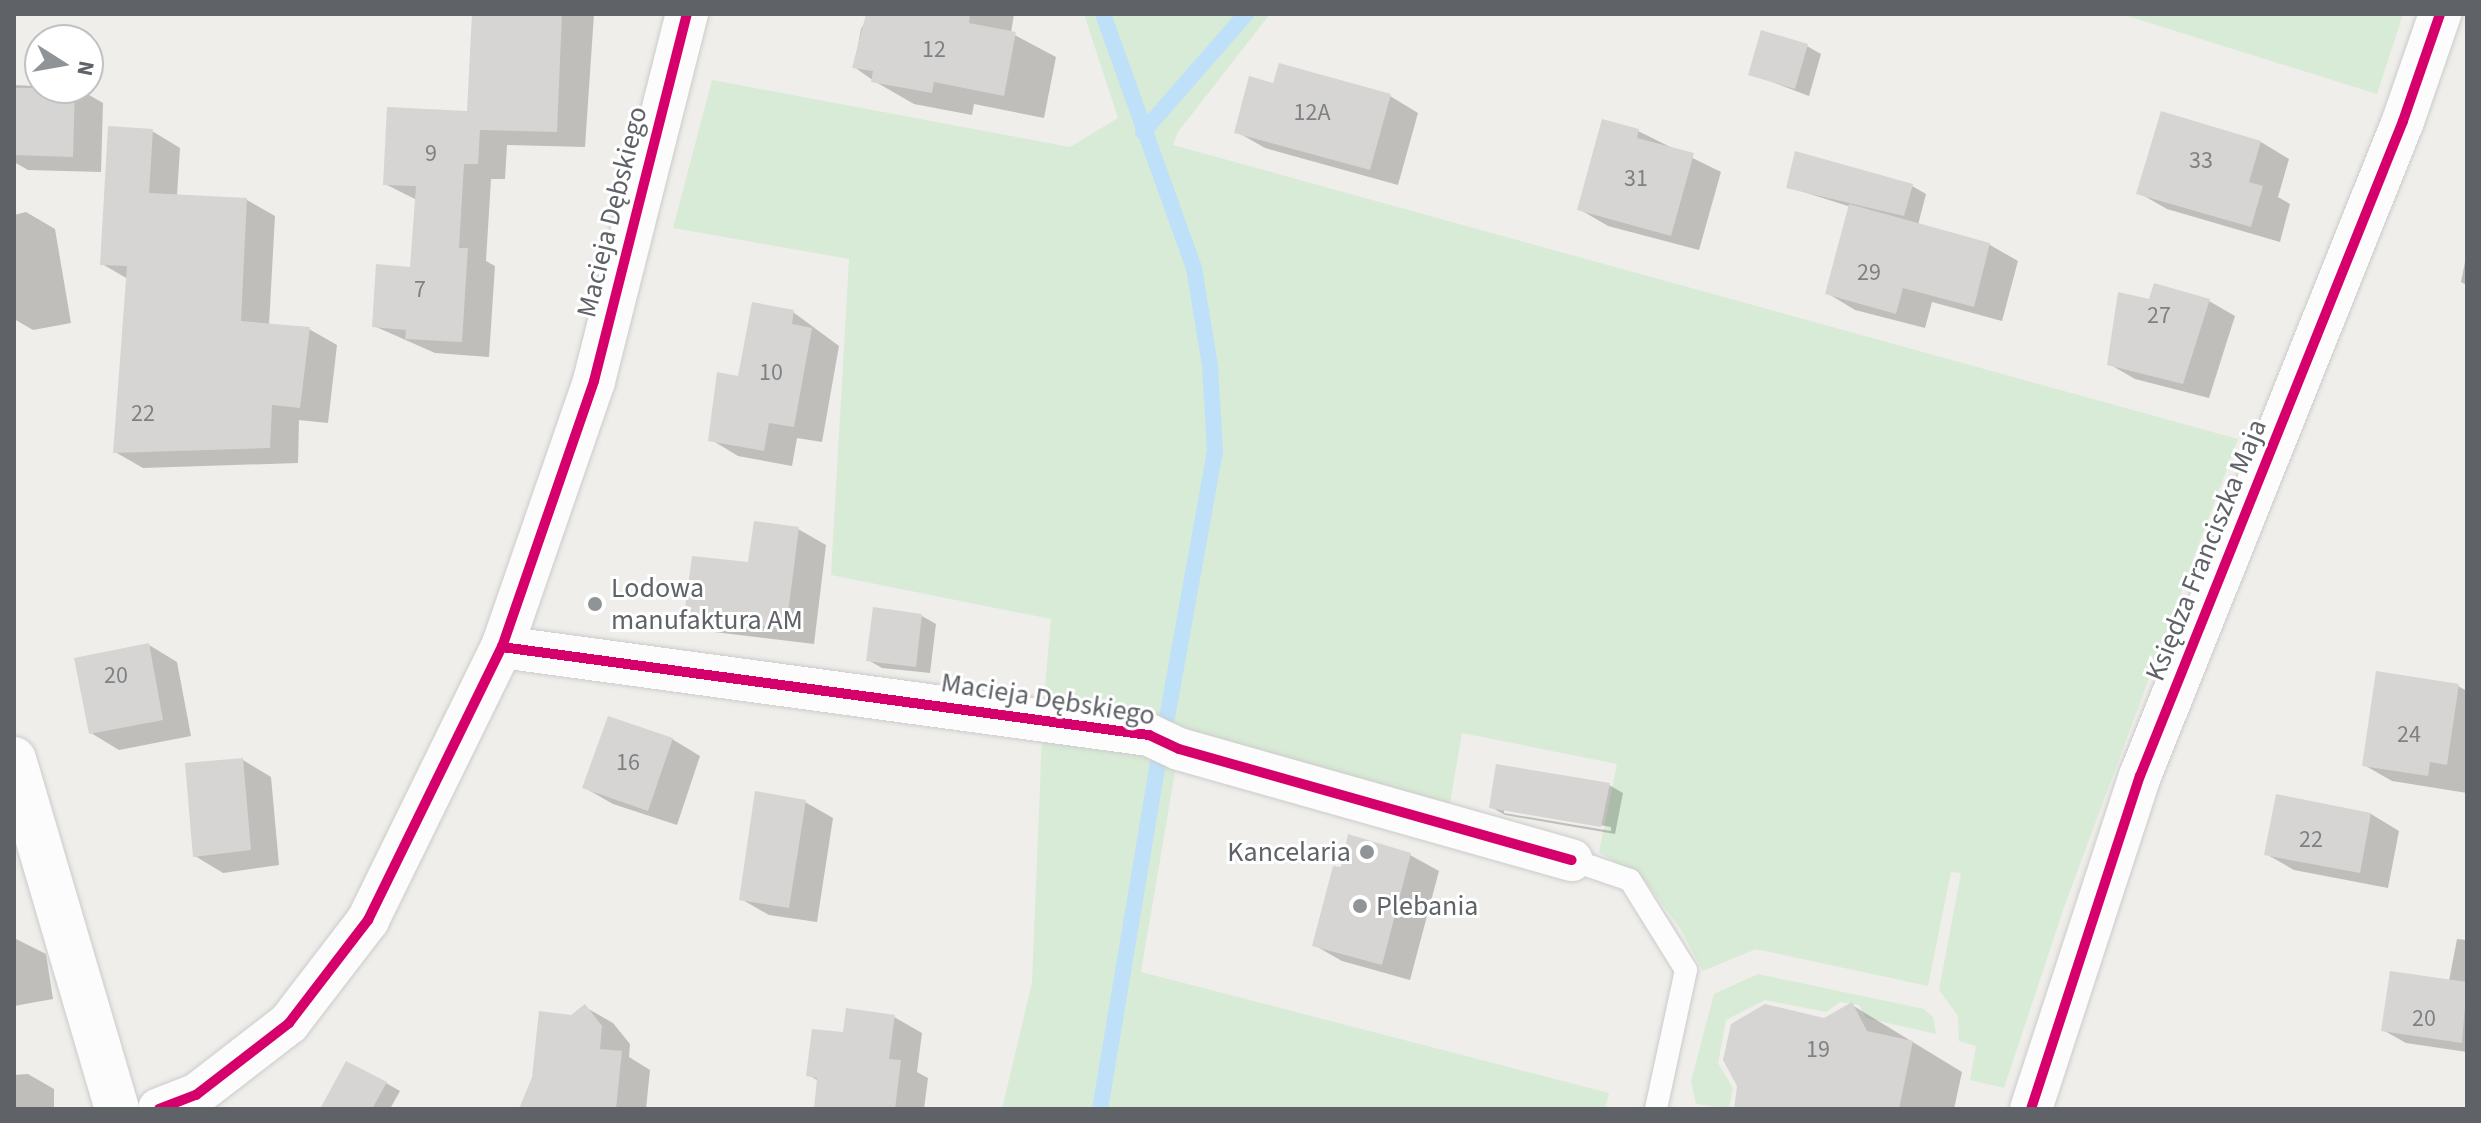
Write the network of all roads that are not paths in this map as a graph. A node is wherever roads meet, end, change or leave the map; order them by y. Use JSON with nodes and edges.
{"nodes":[{"id":1,"x":687,"y":14,"type":"edge"},
{"id":2,"x":2440,"y":14,"type":"edge"},
{"id":3,"x":502,"y":647,"type":"junction"},
{"id":4,"x":14,"y":759,"type":"edge"},
{"id":5,"x":1572,"y":860,"type":"joint"},
{"id":6,"x":117,"y":1109,"type":"edge"},
{"id":7,"x":159,"y":1109,"type":"edge"},
{"id":8,"x":1656,"y":1109,"type":"edge"},
{"id":9,"x":2031,"y":1109,"type":"edge"}],
"edges":[{"from":1,"to":3,"type":"street","name":"Macieja Dębskiego"},
{"from":2,"to":9,"type":"street","name":"Księdza Franciszka Maja"},
{"from":3,"to":5,"type":"street","name":"Macieja Dębskiego"},
{"from":3,"to":7,"type":"street","name":"Macieja Dębskiego"},
{"from":4,"to":6,"type":"street"},
{"from":5,"to":8,"type":"lane"}]}
